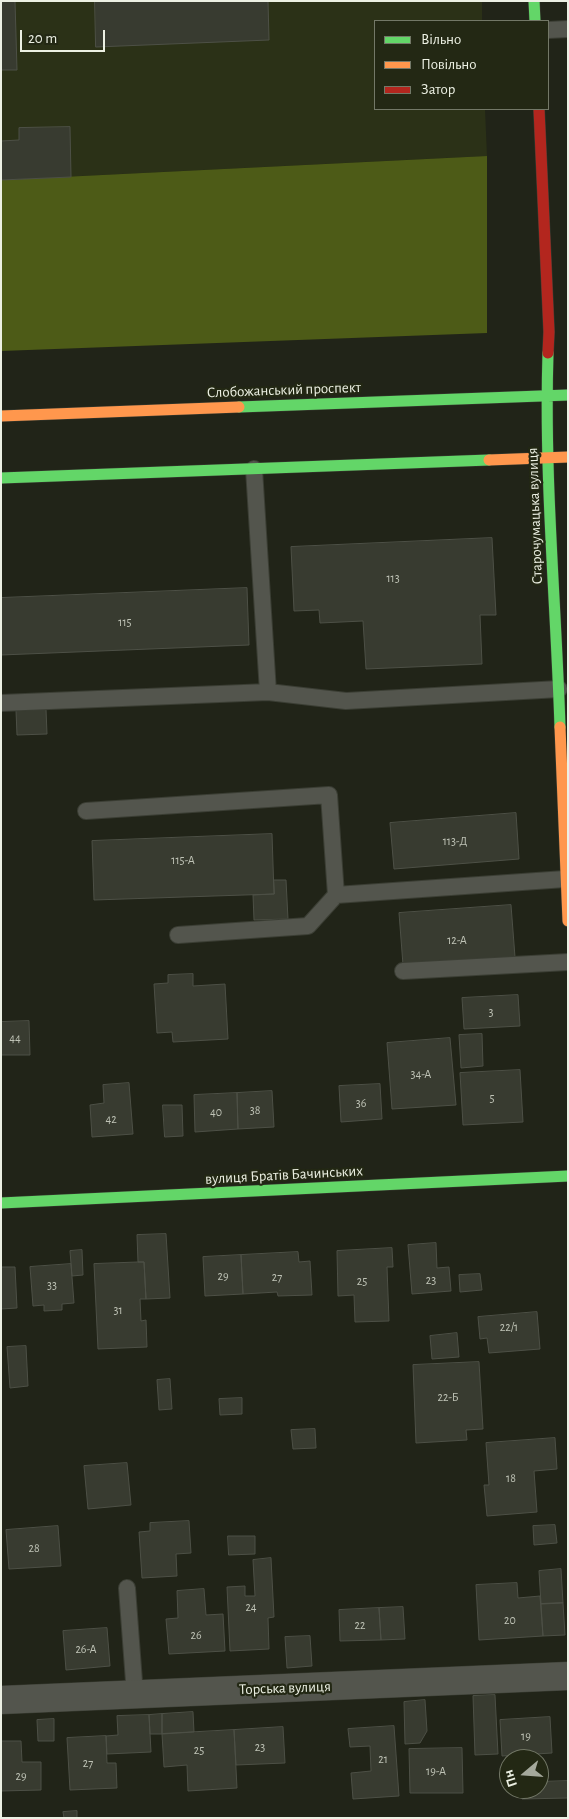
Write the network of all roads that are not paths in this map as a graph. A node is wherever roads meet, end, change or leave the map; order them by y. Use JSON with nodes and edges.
{"nodes":[{"id":1,"x":534,"y":1,"type":"edge"},
{"id":2,"x":534,"y":20,"type":"edge"},
{"id":3,"x":568,"y":29,"type":"edge"},
{"id":4,"x":549,"y":30,"type":"edge"},
{"id":5,"x":539,"y":110,"type":"edge"},
{"id":6,"x":568,"y":395,"type":"edge"},
{"id":7,"x":546,"y":396,"type":"junction"},
{"id":8,"x":1,"y":416,"type":"edge"},
{"id":9,"x":568,"y":457,"type":"edge"},
{"id":10,"x":548,"y":458,"type":"junction"},
{"id":11,"x":254,"y":469,"type":"junction"},
{"id":12,"x":1,"y":478,"type":"edge"},
{"id":13,"x":562,"y":648,"type":"edge"},
{"id":14,"x":559,"y":689,"type":"junction"},
{"id":15,"x":268,"y":692,"type":"junction"},
{"id":16,"x":1,"y":703,"type":"edge"},
{"id":17,"x":86,"y":811,"type":"dead end"},
{"id":18,"x":565,"y":879,"type":"junction"},
{"id":19,"x":336,"y":895,"type":"junction"},
{"id":20,"x":568,"y":921,"type":"edge"},
{"id":21,"x":178,"y":935,"type":"dead end"},
{"id":22,"x":568,"y":962,"type":"edge"},
{"id":23,"x":403,"y":971,"type":"dead end"},
{"id":24,"x":568,"y":1176,"type":"edge"},
{"id":25,"x":1,"y":1203,"type":"edge"},
{"id":26,"x":127,"y":1588,"type":"dead end"},
{"id":27,"x":568,"y":1676,"type":"edge"},
{"id":28,"x":136,"y":1695,"type":"junction"},
{"id":29,"x":1,"y":1700,"type":"edge"}],
"edges":[{"from":1,"to":2,"type":"street"},
{"from":3,"to":4,"type":"lane"},
{"from":5,"to":7,"type":"street","name":"Старочумацька вулиця"},
{"from":6,"to":7,"type":"street","name":"Слобожанський проспект"},
{"from":7,"to":8,"type":"street","name":"Слобожанський проспект"},
{"from":7,"to":10,"type":"street","name":"Старочумацька вулиця"},
{"from":9,"to":10,"type":"street"},
{"from":10,"to":11,"type":"street"},
{"from":10,"to":13,"type":"street","name":"Старочумацька вулиця"},
{"from":11,"to":12,"type":"street"},
{"from":11,"to":15,"type":"lane"},
{"from":13,"to":14,"type":"street","name":"Старочумацька вулиця"},
{"from":14,"to":15,"type":"lane"},
{"from":14,"to":18,"type":"street","name":"Старочумацька вулиця"},
{"from":15,"to":16,"type":"lane"},
{"from":17,"to":19,"type":"lane"},
{"from":18,"to":19,"type":"lane"},
{"from":18,"to":20,"type":"street","name":"Старочумацька вулиця"},
{"from":19,"to":21,"type":"lane"},
{"from":22,"to":23,"type":"lane"},
{"from":24,"to":25,"type":"street","name":"вулиця Братів Бачинських"},
{"from":26,"to":28,"type":"lane"},
{"from":27,"to":28,"type":"street","name":"Торська вулиця"},
{"from":28,"to":29,"type":"street","name":"Торська вулиця"}]}
